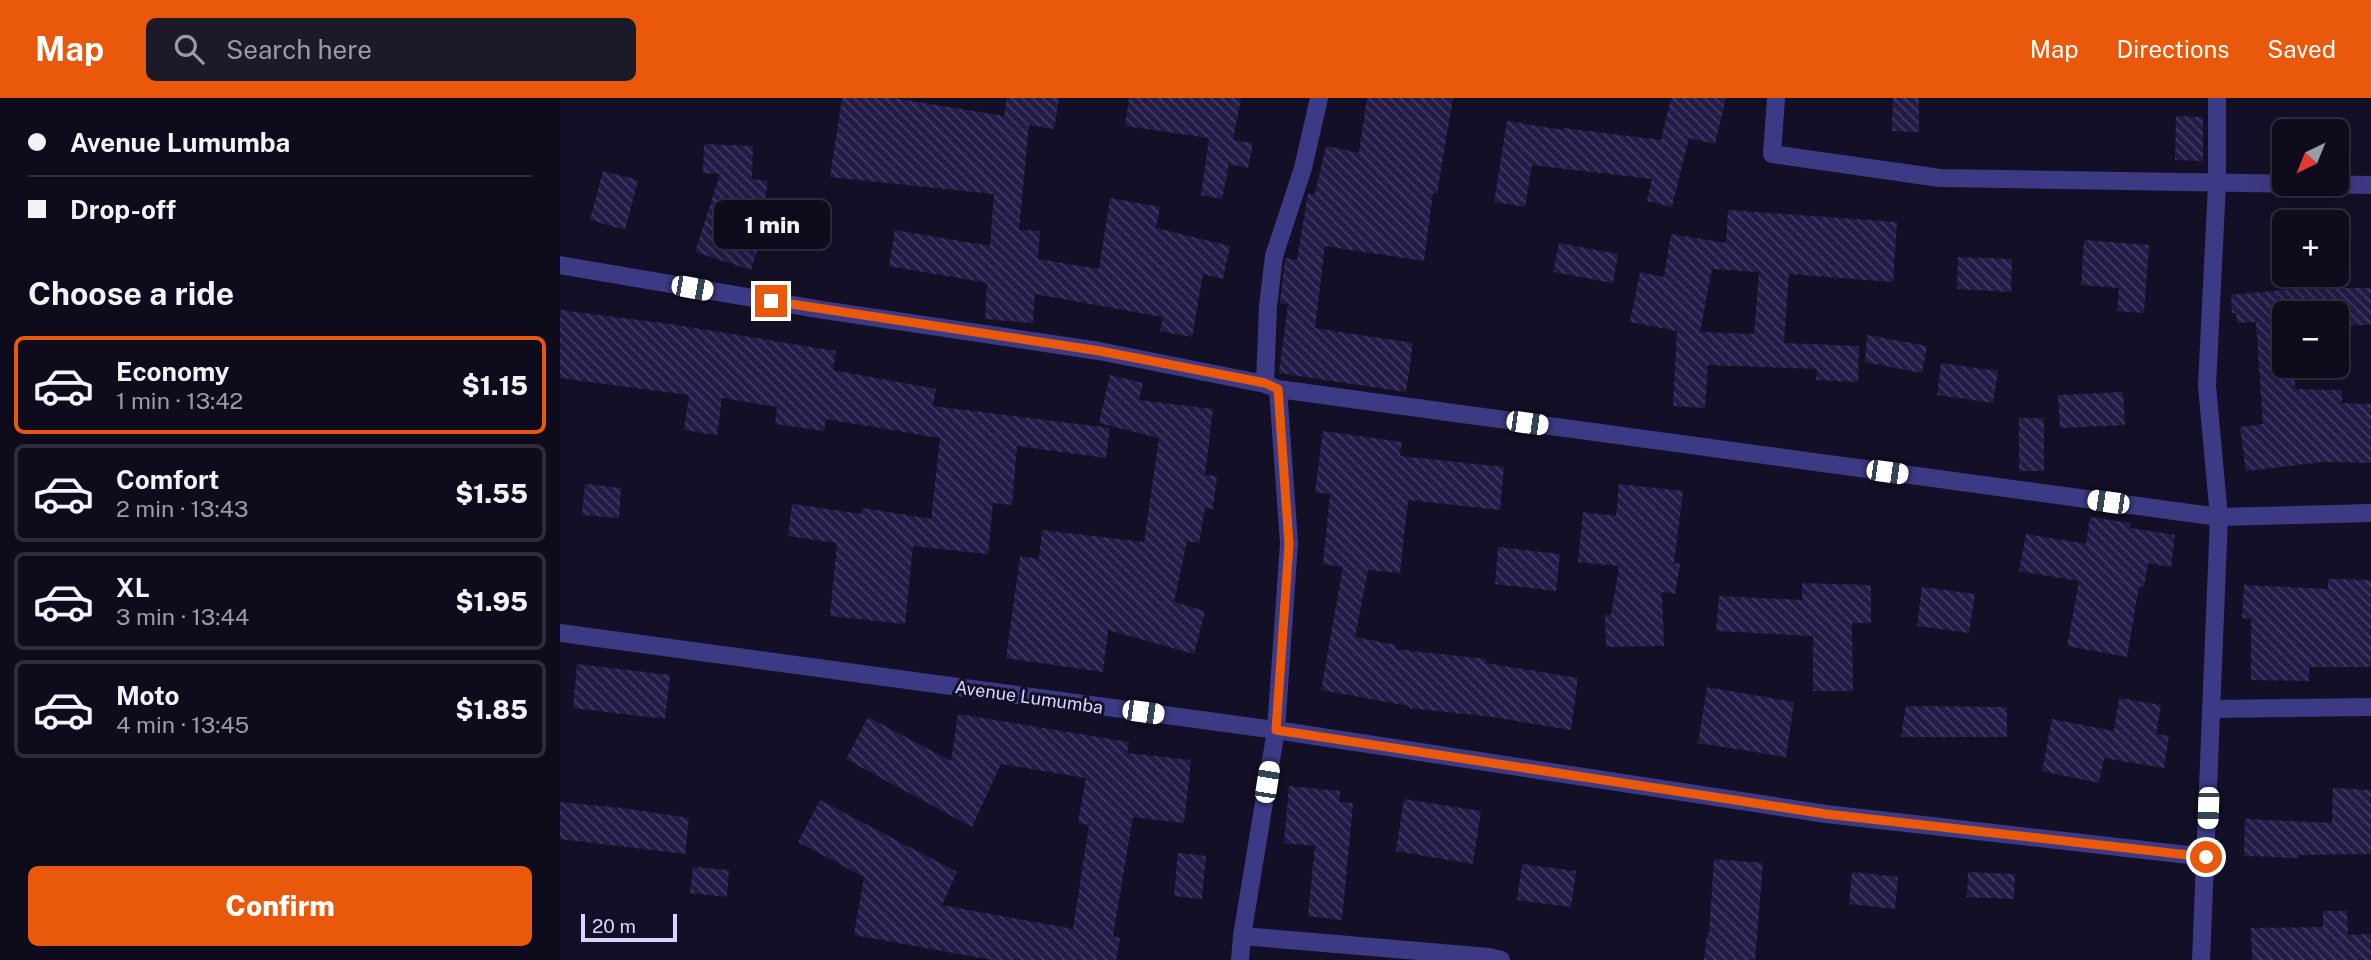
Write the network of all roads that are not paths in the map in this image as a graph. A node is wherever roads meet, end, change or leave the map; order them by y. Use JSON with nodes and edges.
{"nodes":[{"id":1,"x":1319,"y":98,"type":"edge"},
{"id":2,"x":1776,"y":98,"type":"edge"},
{"id":3,"x":2217,"y":98,"type":"edge"},
{"id":4,"x":2217,"y":184,"type":"junction"},
{"id":5,"x":2371,"y":185,"type":"edge"},
{"id":6,"x":560,"y":265,"type":"edge"},
{"id":7,"x":1272,"y":386,"type":"junction"},
{"id":8,"x":2371,"y":513,"type":"edge"},
{"id":9,"x":2219,"y":517,"type":"junction"},
{"id":10,"x":560,"y":633,"type":"edge"},
{"id":11,"x":2371,"y":707,"type":"edge"},
{"id":12,"x":2212,"y":709,"type":"junction"},
{"id":13,"x":1276,"y":730,"type":"junction"},
{"id":14,"x":2206,"y":857,"type":"junction"},
{"id":15,"x":1242,"y":936,"type":"junction"},
{"id":16,"x":1240,"y":960,"type":"edge"},
{"id":17,"x":1501,"y":960,"type":"edge"},
{"id":18,"x":2201,"y":960,"type":"edge"}],
"edges":[{"from":1,"to":7,"type":"street"},
{"from":2,"to":4,"type":"street"},
{"from":3,"to":4,"type":"street"},
{"from":4,"to":5,"type":"street"},
{"from":4,"to":9,"type":"street"},
{"from":6,"to":7,"type":"street"},
{"from":7,"to":9,"type":"street"},
{"from":7,"to":13,"type":"street"},
{"from":8,"to":9,"type":"street"},
{"from":9,"to":12,"type":"street"},
{"from":10,"to":13,"type":"street","name":"Avenue Lumumba"},
{"from":11,"to":12,"type":"street"},
{"from":12,"to":14,"type":"street"},
{"from":13,"to":14,"type":"street","name":"Avenue Lumumba"},
{"from":13,"to":15,"type":"street"},
{"from":14,"to":18,"type":"street"},
{"from":15,"to":16,"type":"street"},
{"from":15,"to":17,"type":"street"}]}
